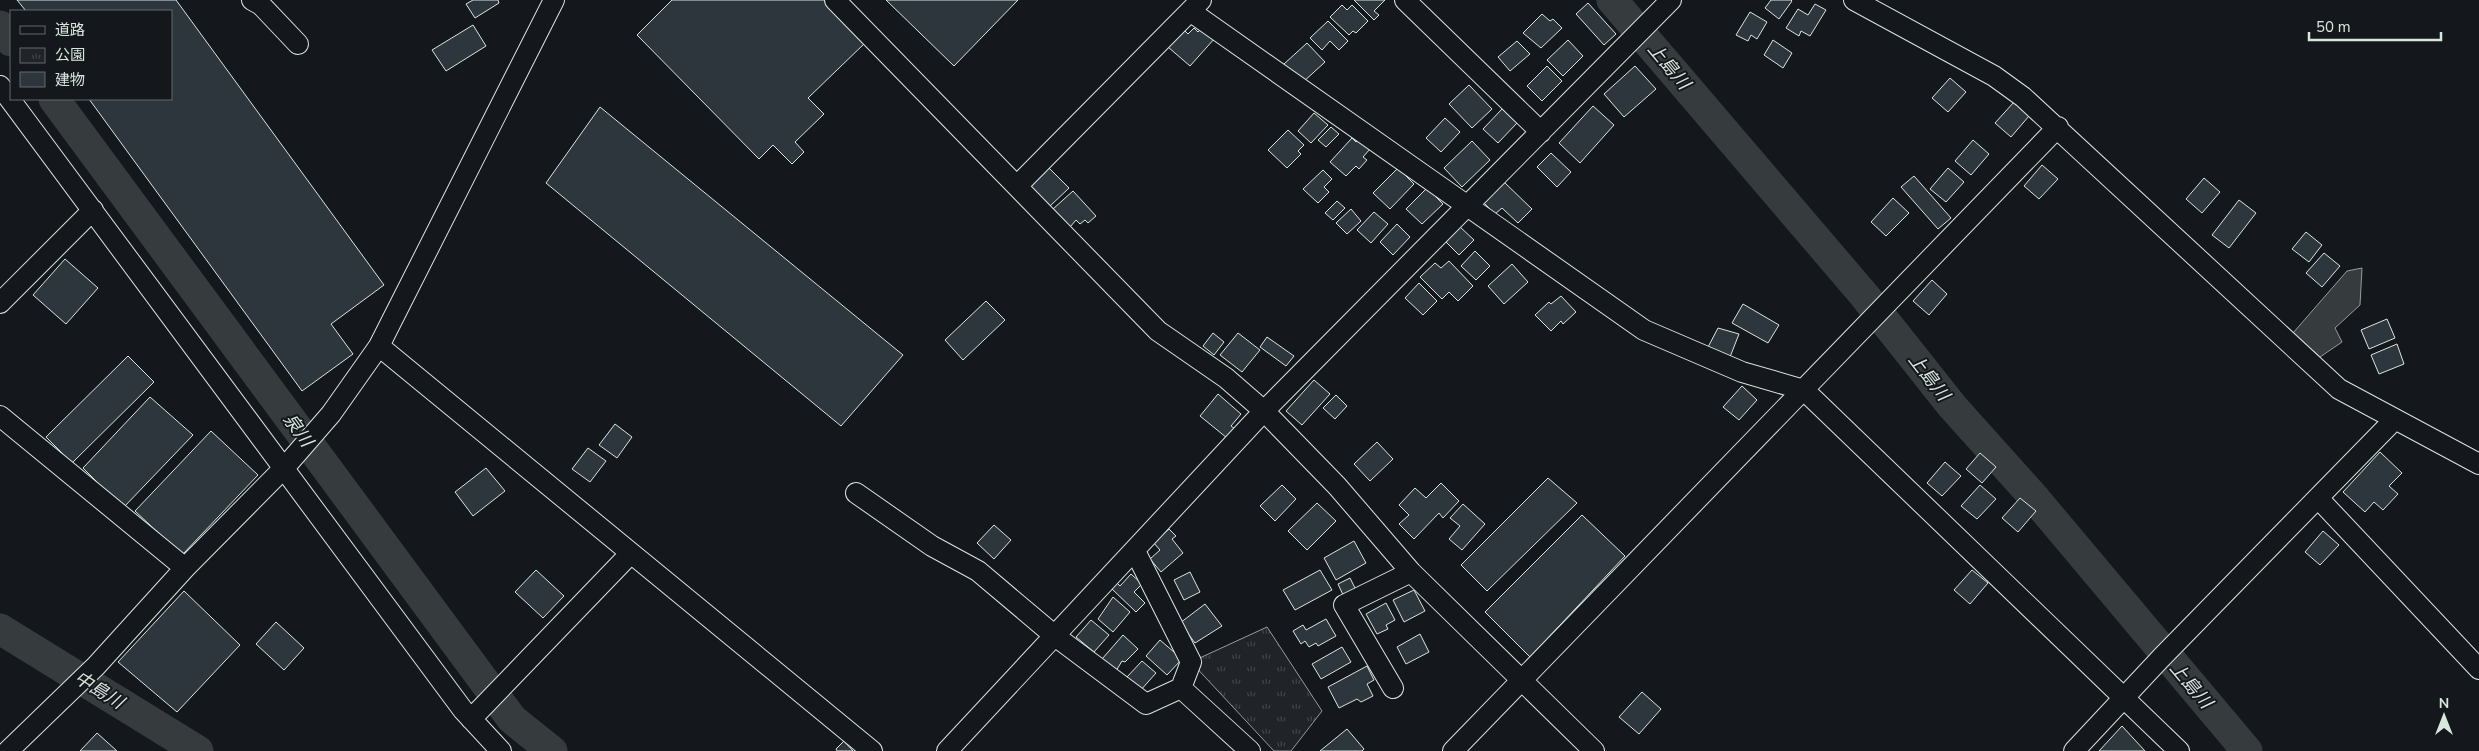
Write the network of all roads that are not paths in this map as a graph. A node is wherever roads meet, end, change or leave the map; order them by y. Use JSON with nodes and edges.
{"nodes":[{"id":1,"x":252,"y":0,"type":"edge"},
{"id":2,"x":554,"y":0,"type":"edge"},
{"id":3,"x":835,"y":0,"type":"edge"},
{"id":4,"x":1404,"y":0,"type":"edge"},
{"id":5,"x":1671,"y":0,"type":"edge"},
{"id":6,"x":1854,"y":0,"type":"edge"},
{"id":7,"x":1195,"y":6,"type":"edge"},
{"id":8,"x":298,"y":44,"type":"dead end"},
{"id":9,"x":0,"y":86,"type":"edge"},
{"id":10,"x":10,"y":99,"type":"edge"},
{"id":11,"x":10,"y":100,"type":"edge"},
{"id":12,"x":2058,"y":128,"type":"junction"},
{"id":13,"x":1541,"y":132,"type":"junction"},
{"id":14,"x":1017,"y":186,"type":"junction"},
{"id":15,"x":1468,"y":206,"type":"junction"},
{"id":16,"x":93,"y":210,"type":"junction"},
{"id":17,"x":0,"y":304,"type":"edge"},
{"id":18,"x":379,"y":346,"type":"junction"},
{"id":19,"x":1804,"y":390,"type":"junction"},
{"id":20,"x":1264,"y":411,"type":"junction"},
{"id":21,"x":0,"y":416,"type":"edge"},
{"id":22,"x":2395,"y":419,"type":"junction"},
{"id":23,"x":2479,"y":464,"type":"edge"},
{"id":24,"x":284,"y":468,"type":"junction"},
{"id":25,"x":856,"y":494,"type":"dead end"},
{"id":26,"x":2318,"y":498,"type":"junction"},
{"id":27,"x":1135,"y":551,"type":"junction"},
{"id":28,"x":632,"y":553,"type":"junction"},
{"id":29,"x":185,"y":568,"type":"junction"},
{"id":30,"x":1411,"y":572,"type":"junction"},
{"id":31,"x":1055,"y":636,"type":"junction"},
{"id":32,"x":2479,"y":669,"type":"edge"},
{"id":33,"x":1522,"y":681,"type":"junction"},
{"id":34,"x":1181,"y":688,"type":"junction"},
{"id":35,"x":1393,"y":688,"type":"dead end"},
{"id":36,"x":2126,"y":698,"type":"junction"},
{"id":37,"x":471,"y":718,"type":"junction"},
{"id":38,"x":8,"y":751,"type":"edge"},
{"id":39,"x":501,"y":751,"type":"edge"},
{"id":40,"x":872,"y":751,"type":"edge"},
{"id":41,"x":947,"y":751,"type":"edge"},
{"id":42,"x":1250,"y":751,"type":"edge"},
{"id":43,"x":1453,"y":751,"type":"edge"},
{"id":44,"x":1594,"y":751,"type":"edge"},
{"id":45,"x":2074,"y":751,"type":"edge"},
{"id":46,"x":2179,"y":751,"type":"edge"}],
"edges":[{"from":1,"to":8,"type":"street"},
{"from":2,"to":18,"type":"street"},
{"from":3,"to":14,"type":"street"},
{"from":4,"to":13,"type":"street"},
{"from":5,"to":13,"type":"street"},
{"from":6,"to":12,"type":"street"},
{"from":7,"to":14,"type":"street"},
{"from":7,"to":15,"type":"street"},
{"from":9,"to":10,"type":"street"},
{"from":11,"to":16,"type":"street"},
{"from":12,"to":19,"type":"street"},
{"from":12,"to":22,"type":"street"},
{"from":13,"to":15,"type":"street"},
{"from":14,"to":20,"type":"street"},
{"from":15,"to":19,"type":"street"},
{"from":15,"to":20,"type":"street"},
{"from":16,"to":17,"type":"street"},
{"from":16,"to":24,"type":"street"},
{"from":18,"to":24,"type":"street"},
{"from":18,"to":28,"type":"street"},
{"from":19,"to":33,"type":"street"},
{"from":19,"to":36,"type":"street"},
{"from":20,"to":27,"type":"street"},
{"from":20,"to":30,"type":"street"},
{"from":21,"to":29,"type":"street"},
{"from":22,"to":23,"type":"street"},
{"from":22,"to":26,"type":"street"},
{"from":24,"to":29,"type":"street"},
{"from":24,"to":37,"type":"street"},
{"from":25,"to":31,"type":"street"},
{"from":26,"to":32,"type":"street"},
{"from":26,"to":36,"type":"street"},
{"from":27,"to":31,"type":"street"},
{"from":27,"to":34,"type":"street"},
{"from":28,"to":37,"type":"street"},
{"from":28,"to":40,"type":"street"},
{"from":29,"to":38,"type":"street"},
{"from":30,"to":33,"type":"street"},
{"from":30,"to":35,"type":"street"},
{"from":31,"to":34,"type":"street"},
{"from":31,"to":41,"type":"street"},
{"from":33,"to":43,"type":"street"},
{"from":33,"to":44,"type":"street"},
{"from":34,"to":42,"type":"street"},
{"from":36,"to":45,"type":"street"},
{"from":36,"to":46,"type":"street"},
{"from":37,"to":39,"type":"street"}]}
